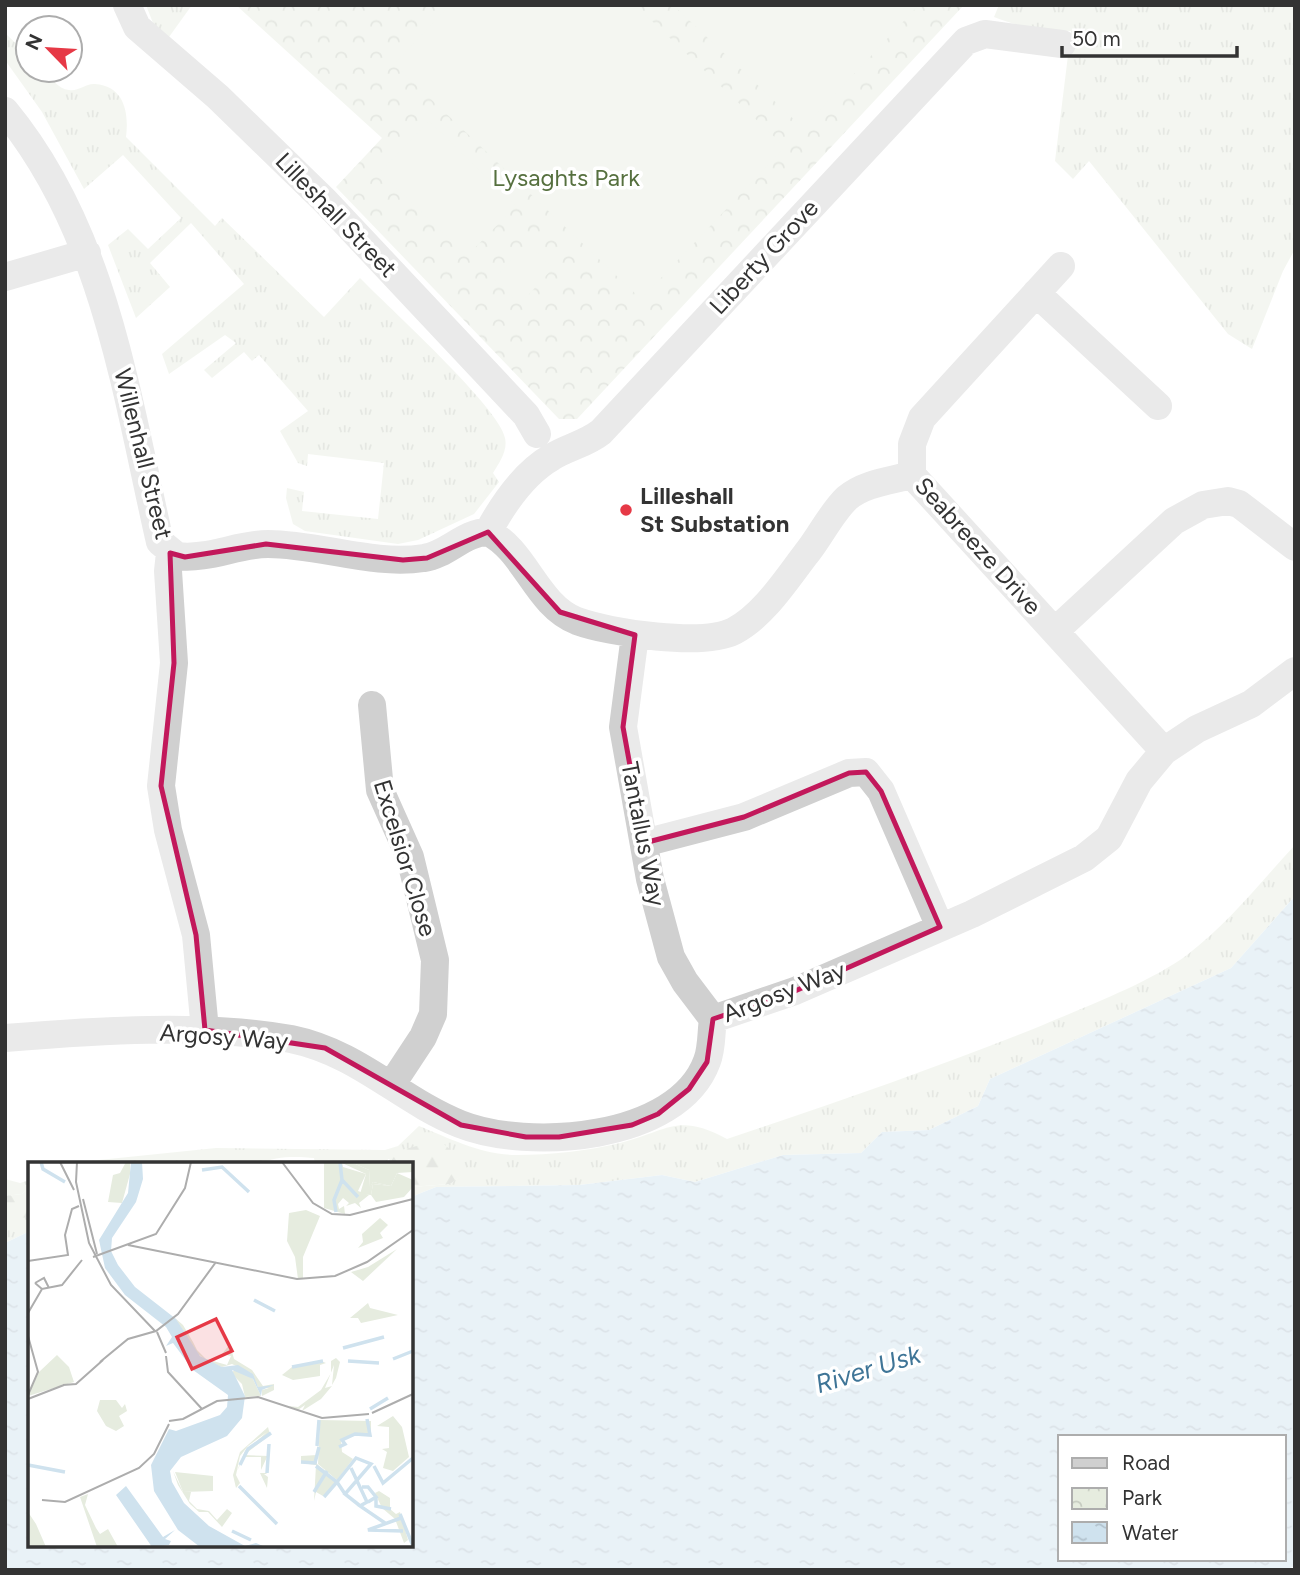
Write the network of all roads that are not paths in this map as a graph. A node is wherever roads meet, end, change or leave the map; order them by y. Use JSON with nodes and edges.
{"nodes":[{"id":1,"x":127,"y":5,"type":"edge"},
{"id":2,"x":1062,"y":44,"type":"dead end"},
{"id":3,"x":5,"y":111,"type":"edge"},
{"id":4,"x":87,"y":253,"type":"junction"},
{"id":5,"x":1061,"y":266,"type":"dead end"},
{"id":6,"x":5,"y":277,"type":"edge"},
{"id":7,"x":1036,"y":293,"type":"junction"},
{"id":8,"x":1158,"y":406,"type":"dead end"},
{"id":9,"x":537,"y":434,"type":"dead end"},
{"id":10,"x":912,"y":475,"type":"junction"},
{"id":11,"x":488,"y":532,"type":"junction"},
{"id":12,"x":1295,"y":547,"type":"edge"},
{"id":13,"x":170,"y":553,"type":"junction"},
{"id":14,"x":1055,"y":631,"type":"junction"},
{"id":15,"x":635,"y":635,"type":"junction"},
{"id":16,"x":1295,"y":671,"type":"edge"},
{"id":17,"x":372,"y":705,"type":"dead end"},
{"id":18,"x":1164,"y":751,"type":"junction"},
{"id":19,"x":645,"y":843,"type":"junction"},
{"id":20,"x":940,"y":927,"type":"junction"},
{"id":21,"x":713,"y":1019,"type":"junction"},
{"id":22,"x":205,"y":1030,"type":"junction"},
{"id":23,"x":5,"y":1038,"type":"edge"},
{"id":24,"x":392,"y":1084,"type":"junction"}],
"edges":[{"from":1,"to":9,"type":"street","name":"Lilleshall Street"},
{"from":2,"to":11,"type":"street","name":"Liberty Grove"},
{"from":3,"to":4,"type":"street","name":"Willenhall Street"},
{"from":4,"to":6,"type":"street"},
{"from":4,"to":13,"type":"street","name":"Willenhall Street"},
{"from":5,"to":7,"type":"street","name":"Seabreeze Drive"},
{"from":7,"to":8,"type":"street"},
{"from":7,"to":10,"type":"street","name":"Seabreeze Drive"},
{"from":10,"to":14,"type":"street","name":"Seabreeze Drive"},
{"from":10,"to":15,"type":"street"},
{"from":11,"to":13,"type":"street"},
{"from":11,"to":15,"type":"street"},
{"from":12,"to":14,"type":"street"},
{"from":13,"to":22,"type":"street","name":"Willenhall Street"},
{"from":14,"to":18,"type":"street","name":"Seabreeze Drive"},
{"from":15,"to":19,"type":"street","name":"Tantallus Way"},
{"from":16,"to":18,"type":"street","name":"Argosy Way"},
{"from":17,"to":24,"type":"street","name":"Excelsior Close"},
{"from":18,"to":20,"type":"street","name":"Argosy Way"},
{"from":19,"to":20,"type":"street"},
{"from":19,"to":21,"type":"street","name":"Tantallus Way"},
{"from":20,"to":21,"type":"street","name":"Argosy Way"},
{"from":21,"to":24,"type":"street","name":"Argosy Way"},
{"from":22,"to":23,"type":"street","name":"Argosy Way"},
{"from":22,"to":24,"type":"street","name":"Argosy Way"}]}
